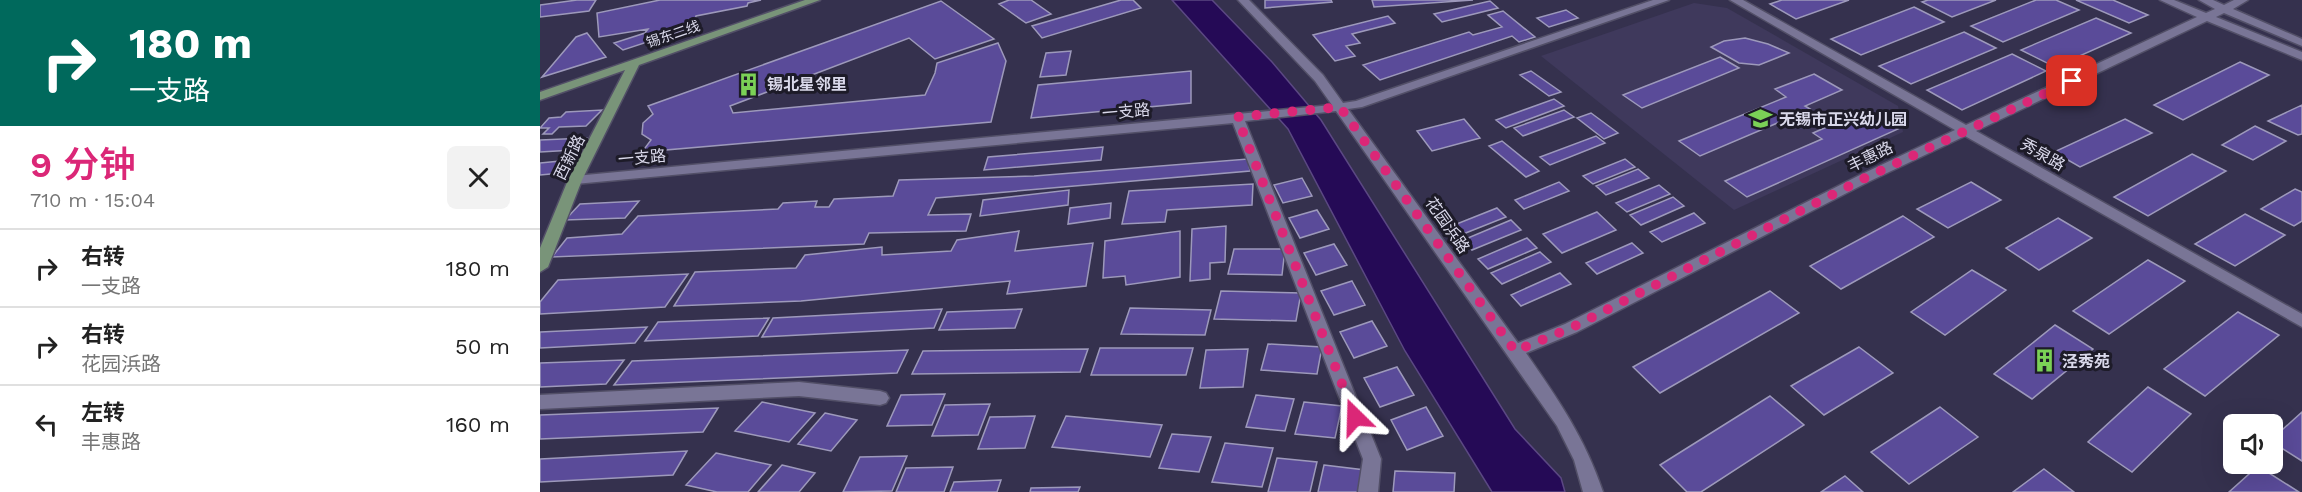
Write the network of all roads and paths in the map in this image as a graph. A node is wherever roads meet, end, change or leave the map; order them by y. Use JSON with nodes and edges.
{"nodes":[{"id":1,"x":815,"y":0,"type":"edge"},
{"id":2,"x":1243,"y":0,"type":"edge"},
{"id":3,"x":1664,"y":0,"type":"edge"},
{"id":4,"x":1735,"y":0,"type":"edge"},
{"id":5,"x":2165,"y":0,"type":"edge"},
{"id":6,"x":2204,"y":0,"type":"edge"},
{"id":7,"x":2243,"y":0,"type":"edge"},
{"id":8,"x":2225,"y":9,"type":"junction"},
{"id":9,"x":2207,"y":18,"type":"junction"},
{"id":10,"x":2302,"y":43,"type":"edge"},
{"id":11,"x":2302,"y":57,"type":"edge"},
{"id":12,"x":633,"y":64,"type":"junction"},
{"id":13,"x":540,"y":96,"type":"edge"},
{"id":14,"x":1340,"y":107,"type":"junction"},
{"id":15,"x":1237,"y":117,"type":"junction"},
{"id":16,"x":1968,"y":130,"type":"junction"},
{"id":17,"x":575,"y":180,"type":"junction"},
{"id":18,"x":540,"y":267,"type":"edge"},
{"id":19,"x":2302,"y":321,"type":"edge"},
{"id":20,"x":1515,"y":351,"type":"junction"},
{"id":21,"x":880,"y":398,"type":"dead end"},
{"id":22,"x":540,"y":402,"type":"edge"},
{"id":23,"x":1368,"y":492,"type":"edge"},
{"id":24,"x":1593,"y":492,"type":"edge"}],
"edges":[{"from":1,"to":12,"type":"main road","name":"锡东二线"},
{"from":2,"to":14,"type":"street","name":"花园浜路"},
{"from":3,"to":14,"type":"street","name":"一支路"},
{"from":4,"to":16,"type":"street","name":"秀泉路"},
{"from":5,"to":9,"type":"street"},
{"from":6,"to":8,"type":"street"},
{"from":7,"to":8,"type":"street","name":"丰惠路"},
{"from":8,"to":9,"type":"street","name":"丰惠路"},
{"from":8,"to":10,"type":"street"},
{"from":9,"to":11,"type":"street"},
{"from":9,"to":16,"type":"street","name":"丰惠路"},
{"from":12,"to":13,"type":"main road","name":"锡东二线"},
{"from":12,"to":17,"type":"main road","name":"西新路"},
{"from":14,"to":15,"type":"street","name":"一支路"},
{"from":14,"to":20,"type":"street","name":"花园浜路"},
{"from":15,"to":17,"type":"street","name":"一支路"},
{"from":15,"to":23,"type":"street"},
{"from":16,"to":19,"type":"street","name":"秀泉路"},
{"from":16,"to":20,"type":"street","name":"丰惠路"},
{"from":17,"to":18,"type":"main road","name":"西新路"},
{"from":20,"to":24,"type":"street","name":"花园浜路"},
{"from":21,"to":22,"type":"street"}]}
